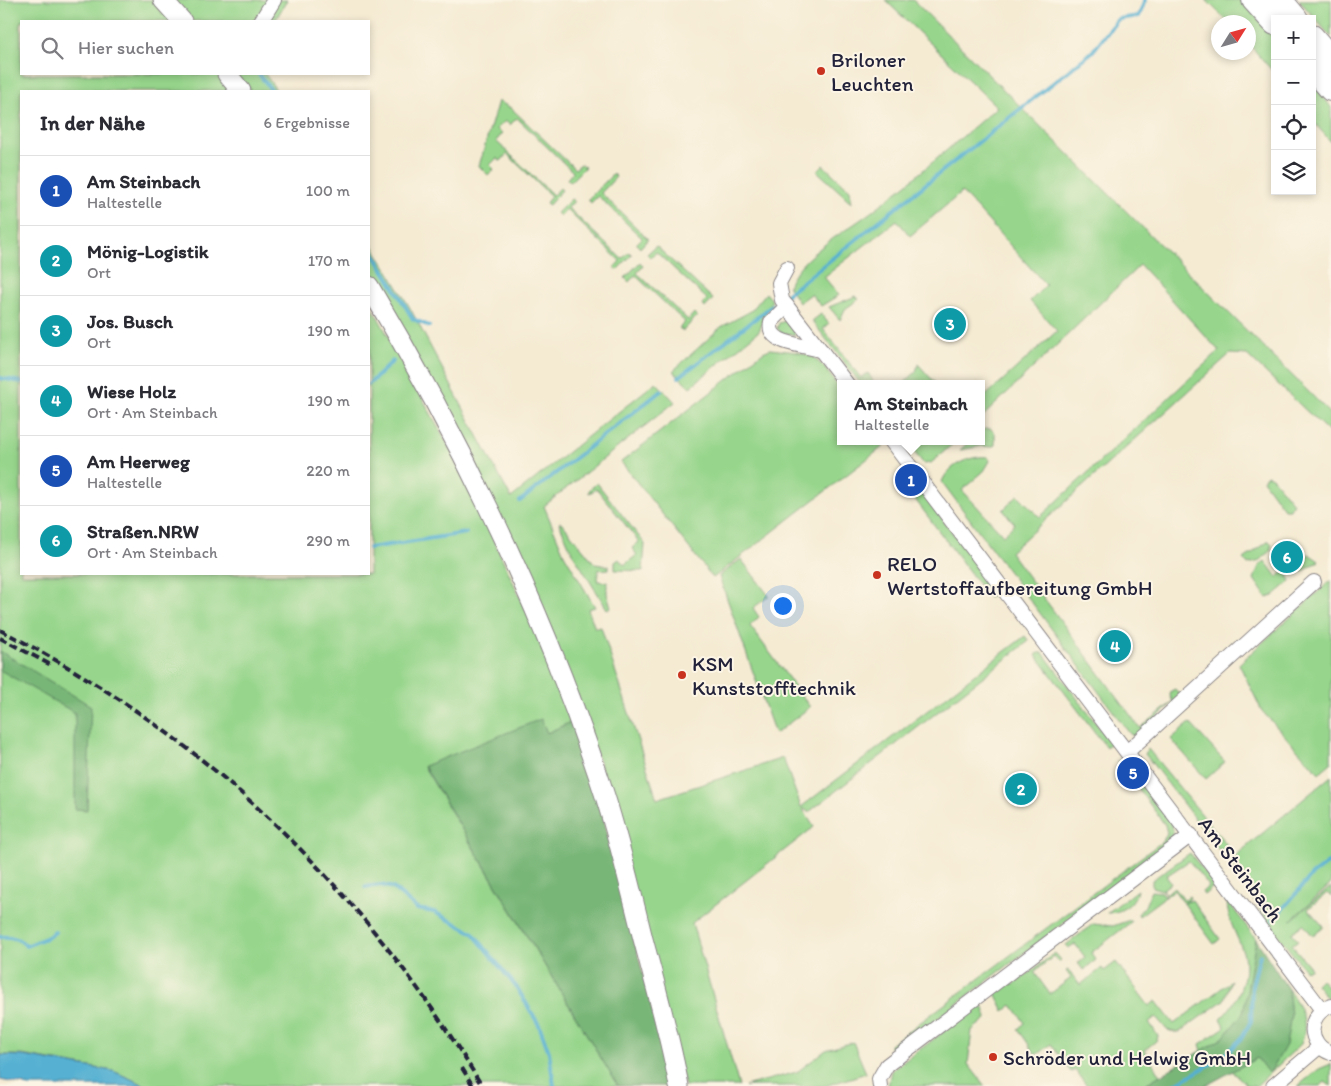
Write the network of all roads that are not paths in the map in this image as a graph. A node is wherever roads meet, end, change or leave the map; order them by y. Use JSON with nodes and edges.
{"nodes":[{"id":1,"x":163,"y":0,"type":"edge"},
{"id":2,"x":274,"y":0,"type":"edge"},
{"id":3,"x":1254,"y":0,"type":"edge"},
{"id":4,"x":1280,"y":0,"type":"edge"},
{"id":5,"x":1293,"y":15,"type":"edge"},
{"id":6,"x":1271,"y":19,"type":"edge"},
{"id":7,"x":181,"y":20,"type":"edge"},
{"id":8,"x":262,"y":20,"type":"edge"},
{"id":9,"x":1316,"y":42,"type":"edge"},
{"id":10,"x":1331,"y":59,"type":"edge"},
{"id":11,"x":1316,"y":72,"type":"edge"},
{"id":12,"x":228,"y":75,"type":"edge"},
{"id":13,"x":1331,"y":89,"type":"edge"},
{"id":14,"x":240,"y":90,"type":"edge"},
{"id":15,"x":787,"y":268,"type":"dead end"},
{"id":16,"x":370,"y":288,"type":"edge"},
{"id":17,"x":786,"y":306,"type":"junction"},
{"id":18,"x":822,"y":351,"type":"junction"},
{"id":19,"x":845,"y":380,"type":"edge"},
{"id":20,"x":894,"y":445,"type":"edge"},
{"id":21,"x":1314,"y":582,"type":"dead end"},
{"id":22,"x":1127,"y":752,"type":"junction"},
{"id":23,"x":1190,"y":835,"type":"junction"},
{"id":24,"x":1326,"y":1008,"type":"edge"},
{"id":25,"x":1325,"y":1050,"type":"edge"},
{"id":26,"x":679,"y":1086,"type":"edge"},
{"id":27,"x":880,"y":1086,"type":"edge"},
{"id":28,"x":1273,"y":1086,"type":"edge"}],
"edges":[{"from":1,"to":7,"type":"main road"},
{"from":2,"to":8,"type":"street"},
{"from":3,"to":6,"type":"highway"},
{"from":4,"to":5,"type":"highway"},
{"from":9,"to":10,"type":"highway"},
{"from":11,"to":13,"type":"highway"},
{"from":12,"to":14,"type":"main road"},
{"from":15,"to":17,"type":"street"},
{"from":16,"to":26,"type":"main road"},
{"from":17,"to":18,"type":"street"},
{"from":17,"to":18,"type":"street"},
{"from":18,"to":19,"type":"street"},
{"from":20,"to":22,"type":"street","name":"Am Steinbach"},
{"from":21,"to":22,"type":"street"},
{"from":22,"to":23,"type":"street","name":"Am Steinbach"},
{"from":23,"to":24,"type":"street","name":"Am Steinbach"},
{"from":23,"to":27,"type":"street"},
{"from":24,"to":25,"type":"street"},
{"from":25,"to":28,"type":"street"}]}
